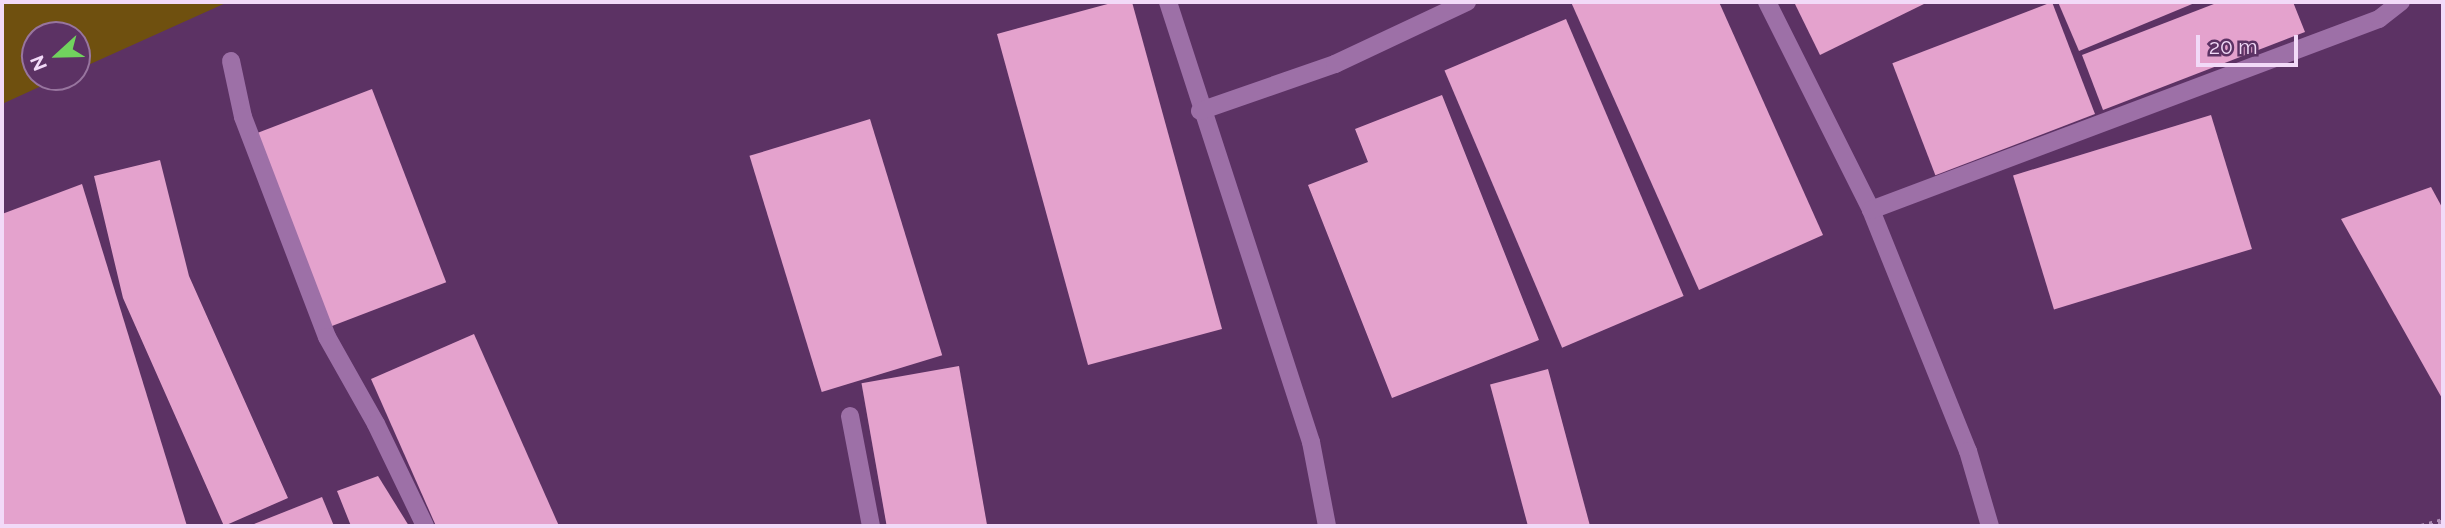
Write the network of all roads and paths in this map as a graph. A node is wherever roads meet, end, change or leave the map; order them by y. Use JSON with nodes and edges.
{"nodes":[{"id":1,"x":1168,"y":2,"type":"edge"},
{"id":2,"x":1467,"y":2,"type":"edge"},
{"id":3,"x":1767,"y":2,"type":"edge"},
{"id":4,"x":2400,"y":2,"type":"edge"},
{"id":5,"x":231,"y":61,"type":"dead end"},
{"id":6,"x":1200,"y":111,"type":"junction"},
{"id":7,"x":1871,"y":209,"type":"junction"},
{"id":8,"x":850,"y":416,"type":"dead end"},
{"id":9,"x":2443,"y":520,"type":"edge"},
{"id":10,"x":425,"y":526,"type":"edge"},
{"id":11,"x":871,"y":526,"type":"edge"},
{"id":12,"x":1327,"y":526,"type":"edge"},
{"id":13,"x":1990,"y":526,"type":"edge"},
{"id":14,"x":2421,"y":526,"type":"edge"}],
"edges":[{"from":1,"to":6,"type":"lane"},
{"from":2,"to":6,"type":"lane"},
{"from":3,"to":7,"type":"lane"},
{"from":4,"to":7,"type":"lane"},
{"from":5,"to":10,"type":"lane"},
{"from":6,"to":12,"type":"lane"},
{"from":7,"to":13,"type":"lane"},
{"from":8,"to":11,"type":"lane"},
{"from":9,"to":14,"type":"path"}]}
